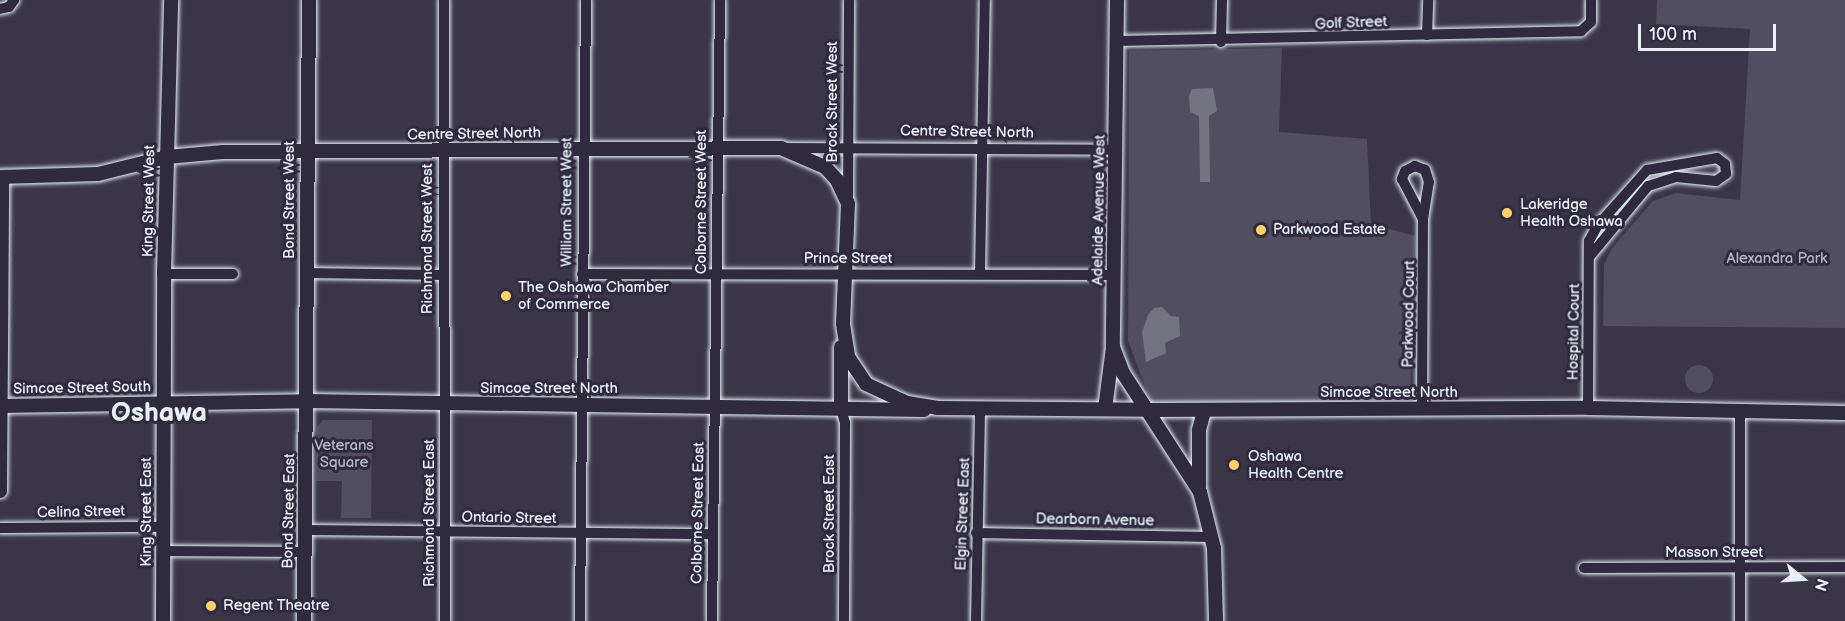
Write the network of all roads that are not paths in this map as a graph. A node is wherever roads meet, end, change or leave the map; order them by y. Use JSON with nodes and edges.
{"nodes":[{"id":1,"x":14,"y":0,"type":"edge"},
{"id":2,"x":171,"y":0,"type":"edge"},
{"id":3,"x":309,"y":0,"type":"edge"},
{"id":4,"x":444,"y":0,"type":"edge"},
{"id":5,"x":586,"y":0,"type":"edge"},
{"id":6,"x":720,"y":0,"type":"edge"},
{"id":7,"x":849,"y":0,"type":"edge"},
{"id":8,"x":985,"y":0,"type":"edge"},
{"id":9,"x":1117,"y":0,"type":"edge"},
{"id":10,"x":1222,"y":0,"type":"edge"},
{"id":11,"x":1428,"y":0,"type":"edge"},
{"id":12,"x":1591,"y":0,"type":"edge"},
{"id":13,"x":0,"y":9,"type":"edge"},
{"id":14,"x":1427,"y":35,"type":"junction"},
{"id":15,"x":1117,"y":41,"type":"junction"},
{"id":16,"x":1221,"y":42,"type":"junction"},
{"id":17,"x":717,"y":147,"type":"junction"},
{"id":18,"x":850,"y":147,"type":"junction"},
{"id":19,"x":781,"y":148,"type":"junction"},
{"id":20,"x":583,"y":149,"type":"junction"},
{"id":21,"x":982,"y":150,"type":"junction"},
{"id":22,"x":1117,"y":150,"type":"junction"},
{"id":23,"x":443,"y":151,"type":"junction"},
{"id":24,"x":307,"y":152,"type":"junction"},
{"id":25,"x":167,"y":157,"type":"junction"},
{"id":26,"x":825,"y":167,"type":"joint"},
{"id":27,"x":1,"y":177,"type":"edge"},
{"id":28,"x":848,"y":204,"type":"junction"},
{"id":29,"x":1423,"y":219,"type":"dead end"},
{"id":30,"x":1590,"y":256,"type":"junction"},
{"id":31,"x":306,"y":273,"type":"junction"},
{"id":32,"x":717,"y":273,"type":"junction"},
{"id":33,"x":164,"y":274,"type":"junction"},
{"id":34,"x":233,"y":274,"type":"dead end"},
{"id":35,"x":444,"y":274,"type":"junction"},
{"id":36,"x":582,"y":274,"type":"junction"},
{"id":37,"x":847,"y":274,"type":"junction"},
{"id":38,"x":980,"y":274,"type":"junction"},
{"id":39,"x":1114,"y":275,"type":"junction"},
{"id":40,"x":843,"y":324,"type":"junction"},
{"id":41,"x":1113,"y":347,"type":"junction"},
{"id":42,"x":866,"y":384,"type":"joint"},
{"id":43,"x":307,"y":401,"type":"junction"},
{"id":44,"x":164,"y":403,"type":"junction"},
{"id":45,"x":444,"y":405,"type":"junction"},
{"id":46,"x":581,"y":405,"type":"junction"},
{"id":47,"x":714,"y":405,"type":"junction"},
{"id":48,"x":1,"y":406,"type":"edge"},
{"id":49,"x":841,"y":408,"type":"junction"},
{"id":50,"x":933,"y":408,"type":"junction"},
{"id":51,"x":980,"y":408,"type":"junction"},
{"id":52,"x":1588,"y":408,"type":"junction"},
{"id":53,"x":1105,"y":409,"type":"junction"},
{"id":54,"x":1148,"y":410,"type":"junction"},
{"id":55,"x":1422,"y":410,"type":"junction"},
{"id":56,"x":1204,"y":411,"type":"junction"},
{"id":57,"x":1740,"y":412,"type":"junction"},
{"id":58,"x":1845,"y":413,"type":"edge"},
{"id":59,"x":0,"y":492,"type":"edge"},
{"id":60,"x":1200,"y":492,"type":"junction"},
{"id":61,"x":163,"y":527,"type":"junction"},
{"id":62,"x":0,"y":528,"type":"edge"},
{"id":63,"x":305,"y":530,"type":"junction"},
{"id":64,"x":445,"y":531,"type":"junction"},
{"id":65,"x":976,"y":533,"type":"junction"},
{"id":66,"x":581,"y":534,"type":"junction"},
{"id":67,"x":713,"y":534,"type":"junction"},
{"id":68,"x":1212,"y":537,"type":"junction"},
{"id":69,"x":163,"y":551,"type":"junction"},
{"id":70,"x":304,"y":552,"type":"junction"},
{"id":71,"x":1845,"y":567,"type":"edge"},
{"id":72,"x":1584,"y":568,"type":"dead end"},
{"id":73,"x":1739,"y":568,"type":"junction"},
{"id":74,"x":163,"y":621,"type":"edge"},
{"id":75,"x":304,"y":621,"type":"edge"},
{"id":76,"x":445,"y":621,"type":"edge"},
{"id":77,"x":580,"y":621,"type":"edge"},
{"id":78,"x":712,"y":621,"type":"edge"},
{"id":79,"x":844,"y":621,"type":"edge"},
{"id":80,"x":976,"y":621,"type":"edge"},
{"id":81,"x":1216,"y":621,"type":"edge"},
{"id":82,"x":1740,"y":621,"type":"edge"}],
"edges":[{"from":1,"to":13,"type":"street"},
{"from":2,"to":25,"type":"main road","name":"King Street West"},
{"from":3,"to":24,"type":"main road","name":"Bond Street West"},
{"from":4,"to":23,"type":"street","name":"Richmond Street West"},
{"from":5,"to":20,"type":"street","name":"William Street West"},
{"from":6,"to":17,"type":"street","name":"Colborne Street West"},
{"from":7,"to":18,"type":"street","name":"Brock Street West"},
{"from":8,"to":21,"type":"street"},
{"from":9,"to":15,"type":"main road","name":"Adelaide Avenue West"},
{"from":10,"to":16,"type":"street"},
{"from":11,"to":14,"type":"street"},
{"from":12,"to":14,"type":"street","name":"Golf Street"},
{"from":14,"to":16,"type":"street","name":"Golf Street"},
{"from":15,"to":16,"type":"street","name":"Golf Street"},
{"from":15,"to":22,"type":"main road","name":"Adelaide Avenue West"},
{"from":17,"to":19,"type":"main road","name":"Centre Street North"},
{"from":17,"to":20,"type":"main road","name":"Centre Street North"},
{"from":17,"to":32,"type":"street","name":"Colborne Street West"},
{"from":18,"to":19,"type":"street","name":"Centre Street North"},
{"from":18,"to":21,"type":"street","name":"Centre Street North"},
{"from":18,"to":28,"type":"street","name":"Brock Street West"},
{"from":19,"to":26,"type":"main road","name":"Centre Street North"},
{"from":20,"to":23,"type":"main road","name":"Centre Street North"},
{"from":20,"to":36,"type":"street","name":"William Street West"},
{"from":21,"to":22,"type":"street","name":"Centre Street North"},
{"from":21,"to":38,"type":"street"},
{"from":22,"to":39,"type":"main road","name":"Adelaide Avenue West"},
{"from":23,"to":24,"type":"main road","name":"Centre Street North"},
{"from":23,"to":35,"type":"street","name":"Richmond Street West"},
{"from":24,"to":25,"type":"main road","name":"Centre Street North"},
{"from":24,"to":31,"type":"main road","name":"Bond Street West"},
{"from":25,"to":27,"type":"main road","name":"Centre Street North"},
{"from":25,"to":33,"type":"main road","name":"King Street West"},
{"from":26,"to":28,"type":"main road","name":"Brock Street West"},
{"from":27,"to":48,"type":"main road"},
{"from":28,"to":37,"type":"main road","name":"Brock Street West"},
{"from":29,"to":55,"type":"street","name":"Parkwood Court"},
{"from":30,"to":30,"type":"street","name":"Hospital Court"},
{"from":30,"to":52,"type":"street","name":"Hospital Court"},
{"from":31,"to":35,"type":"street"},
{"from":31,"to":43,"type":"main road","name":"Bond Street West"},
{"from":32,"to":36,"type":"street","name":"Prince Street"},
{"from":32,"to":37,"type":"street","name":"Prince Street"},
{"from":32,"to":47,"type":"street","name":"Colborne Street West"},
{"from":33,"to":34,"type":"street"},
{"from":33,"to":44,"type":"main road","name":"King Street West"},
{"from":35,"to":45,"type":"street","name":"Richmond Street West"},
{"from":36,"to":46,"type":"street","name":"William Street West"},
{"from":37,"to":38,"type":"street","name":"Prince Street"},
{"from":37,"to":40,"type":"main road","name":"Brock Street West"},
{"from":38,"to":39,"type":"street","name":"Prince Street"},
{"from":39,"to":41,"type":"main road","name":"Adelaide Avenue West"},
{"from":40,"to":42,"type":"main road","name":"Brock Street West"},
{"from":40,"to":49,"type":"main road"},
{"from":41,"to":53,"type":"main road"},
{"from":41,"to":54,"type":"main road","name":"Adelaide Avenue West"},
{"from":42,"to":50,"type":"main road","name":"Simcoe Street North"},
{"from":43,"to":44,"type":"main road","name":"Simcoe Street North"},
{"from":43,"to":45,"type":"main road","name":"Simcoe Street North"},
{"from":43,"to":63,"type":"main road","name":"Bond Street East"},
{"from":44,"to":48,"type":"main road","name":"Simcoe Street South"},
{"from":44,"to":61,"type":"main road","name":"King Street East"},
{"from":45,"to":46,"type":"main road","name":"Simcoe Street North"},
{"from":45,"to":64,"type":"street","name":"Richmond Street East"},
{"from":46,"to":47,"type":"main road","name":"Simcoe Street North"},
{"from":46,"to":66,"type":"street","name":"William Street West"},
{"from":47,"to":49,"type":"main road","name":"Simcoe Street North"},
{"from":47,"to":67,"type":"street","name":"Colborne Street East"},
{"from":48,"to":59,"type":"main road"},
{"from":49,"to":50,"type":"main road","name":"Simcoe Street North"},
{"from":49,"to":79,"type":"street","name":"Brock Street East"},
{"from":50,"to":51,"type":"main road","name":"Simcoe Street North"},
{"from":51,"to":53,"type":"main road","name":"Simcoe Street North"},
{"from":51,"to":65,"type":"street","name":"Elgin Street East"},
{"from":52,"to":55,"type":"main road","name":"Simcoe Street North"},
{"from":52,"to":57,"type":"main road","name":"Simcoe Street North"},
{"from":53,"to":54,"type":"main road","name":"Simcoe Street North"},
{"from":54,"to":56,"type":"main road","name":"Simcoe Street North"},
{"from":54,"to":60,"type":"main road","name":"Adelaide Avenue West"},
{"from":55,"to":56,"type":"main road","name":"Simcoe Street North"},
{"from":56,"to":60,"type":"main road"},
{"from":57,"to":58,"type":"main road","name":"Simcoe Street North"},
{"from":57,"to":73,"type":"street"},
{"from":60,"to":68,"type":"main road"},
{"from":61,"to":62,"type":"street","name":"Celina Street"},
{"from":61,"to":69,"type":"main road","name":"King Street East"},
{"from":63,"to":64,"type":"street","name":"Ontario Street"},
{"from":63,"to":70,"type":"main road","name":"Bond Street East"},
{"from":64,"to":66,"type":"street","name":"Ontario Street"},
{"from":64,"to":76,"type":"street","name":"Richmond Street East"},
{"from":65,"to":68,"type":"street","name":"Dearborn Avenue"},
{"from":65,"to":80,"type":"street","name":"Elgin Street East"},
{"from":66,"to":67,"type":"street","name":"Ontario Street"},
{"from":66,"to":77,"type":"street","name":"William Street West"},
{"from":67,"to":78,"type":"street","name":"Colborne Street East"},
{"from":68,"to":81,"type":"main road"},
{"from":69,"to":70,"type":"street"},
{"from":69,"to":74,"type":"main road","name":"King Street East"},
{"from":70,"to":75,"type":"main road","name":"Bond Street East"},
{"from":71,"to":73,"type":"street","name":"Masson Street"},
{"from":72,"to":73,"type":"street","name":"Masson Street"},
{"from":73,"to":82,"type":"street"}]}
